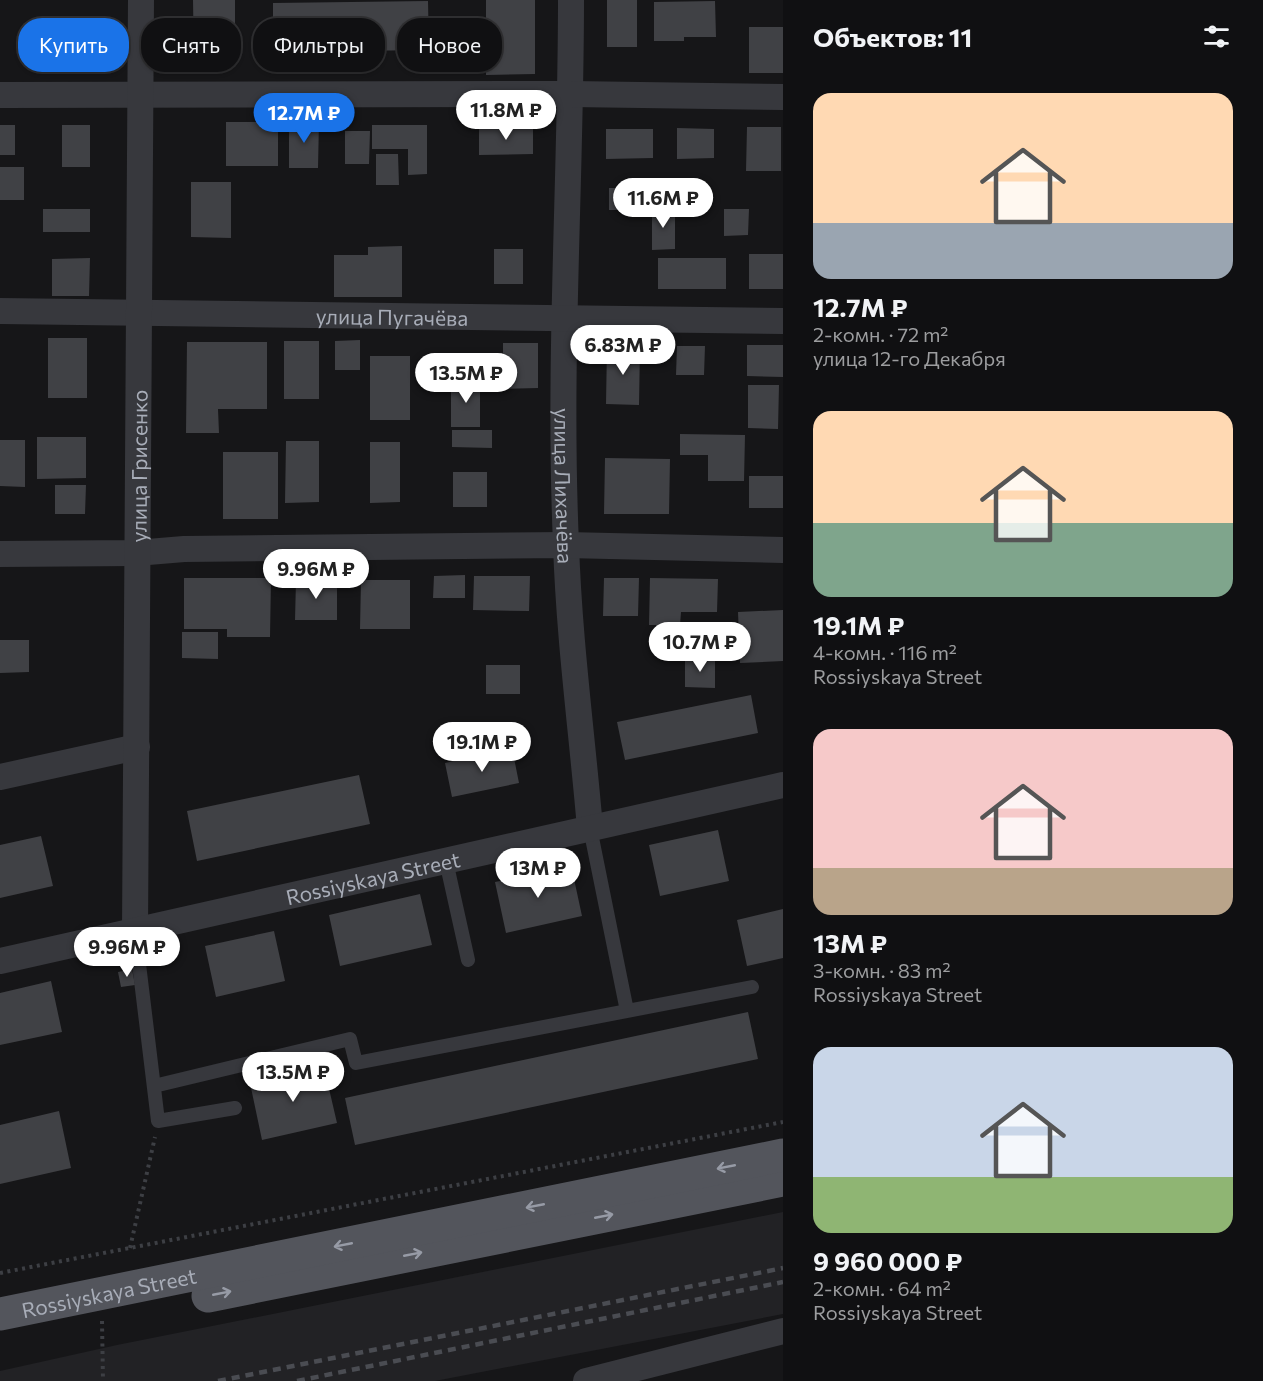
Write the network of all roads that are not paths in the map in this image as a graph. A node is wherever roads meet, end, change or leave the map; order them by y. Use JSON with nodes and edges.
{"nodes":[{"id":1,"x":141,"y":0,"type":"edge"},
{"id":2,"x":571,"y":0,"type":"edge"},
{"id":3,"x":571,"y":94,"type":"junction"},
{"id":4,"x":0,"y":96,"type":"edge"},
{"id":5,"x":141,"y":97,"type":"junction"},
{"id":6,"x":783,"y":97,"type":"edge"},
{"id":7,"x":0,"y":310,"type":"edge"},
{"id":8,"x":140,"y":310,"type":"junction"},
{"id":9,"x":563,"y":318,"type":"junction"},
{"id":10,"x":783,"y":321,"type":"edge"},
{"id":11,"x":566,"y":545,"type":"junction"},
{"id":12,"x":783,"y":550,"type":"edge"},
{"id":13,"x":136,"y":553,"type":"junction"},
{"id":14,"x":0,"y":554,"type":"edge"},
{"id":15,"x":137,"y":747,"type":"junction"},
{"id":16,"x":0,"y":777,"type":"edge"},
{"id":17,"x":783,"y":785,"type":"edge"},
{"id":18,"x":590,"y":828,"type":"junction"},
{"id":19,"x":446,"y":861,"type":"junction"},
{"id":20,"x":135,"y":931,"type":"junction"},
{"id":21,"x":468,"y":960,"type":"dead end"},
{"id":22,"x":0,"y":961,"type":"edge"},
{"id":23,"x":752,"y":987,"type":"dead end"},
{"id":24,"x":627,"y":1011,"type":"junction"},
{"id":25,"x":154,"y":1086,"type":"junction"},
{"id":26,"x":236,"y":1108,"type":"dead end"},
{"id":27,"x":783,"y":1155,"type":"edge"},
{"id":28,"x":783,"y":1180,"type":"edge"},
{"id":29,"x":0,"y":1314,"type":"edge"},
{"id":30,"x":783,"y":1331,"type":"edge"},
{"id":31,"x":0,"y":1338,"type":"edge"},
{"id":32,"x":586,"y":1381,"type":"edge"}],
"edges":[{"from":1,"to":5,"type":"street","name":"улица Грисенко"},
{"from":2,"to":3,"type":"street","name":"улица Лихачёва"},
{"from":3,"to":5,"type":"street"},
{"from":3,"to":6,"type":"street"},
{"from":3,"to":9,"type":"street","name":"улица Лихачёва"},
{"from":4,"to":5,"type":"street"},
{"from":5,"to":8,"type":"street","name":"улица Грисенко"},
{"from":7,"to":8,"type":"street","name":"улица Пугачёва"},
{"from":8,"to":9,"type":"street","name":"улица Пугачёва"},
{"from":8,"to":13,"type":"street","name":"улица Грисенко"},
{"from":9,"to":10,"type":"street","name":"улица Пугачёва"},
{"from":9,"to":11,"type":"street","name":"улица Лихачёва"},
{"from":11,"to":12,"type":"street"},
{"from":11,"to":13,"type":"street"},
{"from":11,"to":18,"type":"street","name":"улица Лихачёва"},
{"from":13,"to":14,"type":"street"},
{"from":13,"to":15,"type":"street","name":"улица Грисенко"},
{"from":15,"to":16,"type":"street"},
{"from":15,"to":20,"type":"street","name":"улица Грисенко"},
{"from":17,"to":18,"type":"street","name":"Rossiyskaya Street"},
{"from":18,"to":19,"type":"street","name":"Rossiyskaya Street"},
{"from":18,"to":24,"type":"lane"},
{"from":19,"to":20,"type":"street","name":"Rossiyskaya Street"},
{"from":19,"to":21,"type":"lane"},
{"from":20,"to":22,"type":"street","name":"Rossiyskaya Street"},
{"from":20,"to":25,"type":"lane"},
{"from":23,"to":24,"type":"lane"},
{"from":24,"to":25,"type":"lane"},
{"from":25,"to":26,"type":"lane"},
{"from":27,"to":29,"type":"main road","name":"Rossiyskaya Street","one_way":true},
{"from":31,"to":28,"type":"main road","name":"Rossiyskaya Street","one_way":true},
{"from":30,"to":32,"type":"street"}]}
